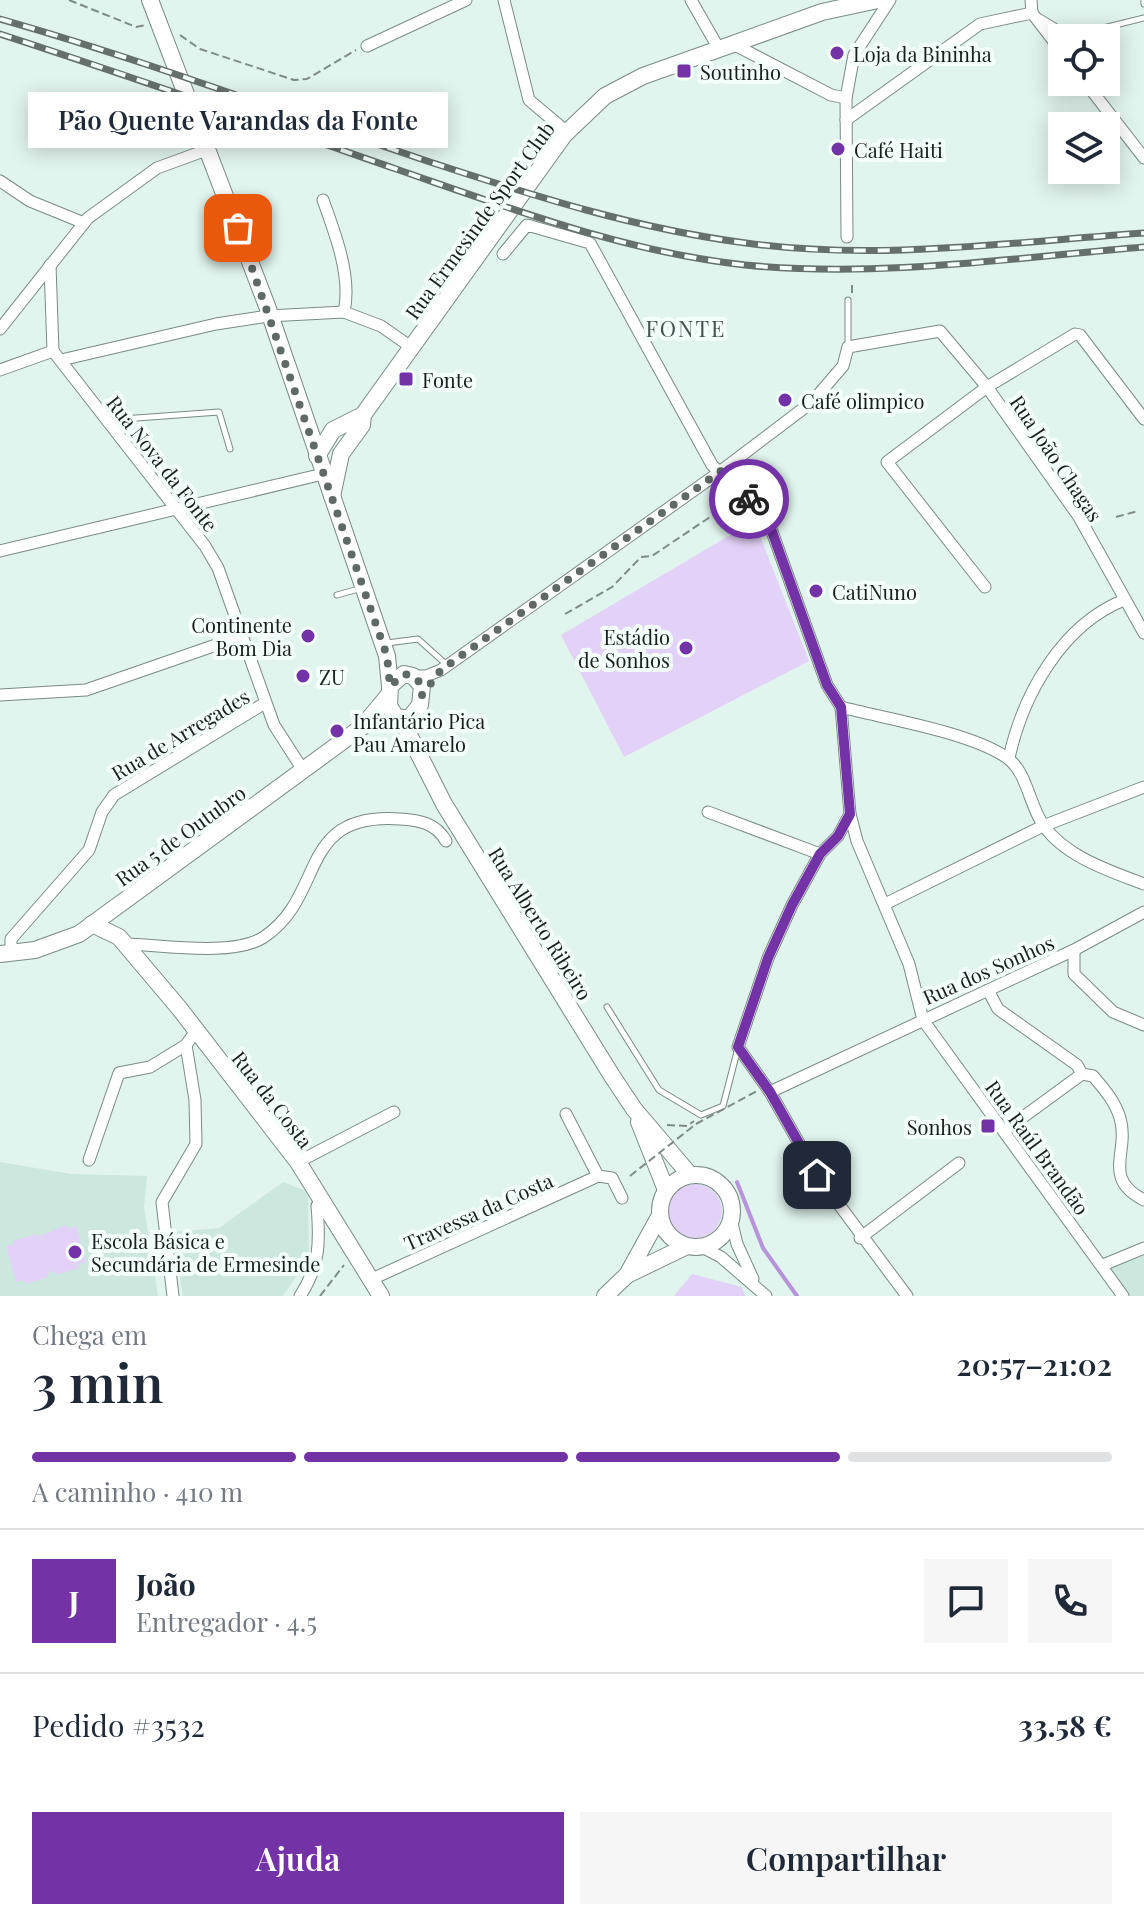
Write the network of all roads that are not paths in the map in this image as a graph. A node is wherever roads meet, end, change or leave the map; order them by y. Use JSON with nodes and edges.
{"nodes":[{"id":1,"x":466,"y":0,"type":"edge"},
{"id":2,"x":504,"y":0,"type":"edge"},
{"id":3,"x":691,"y":0,"type":"edge"},
{"id":4,"x":878,"y":0,"type":"edge"},
{"id":5,"x":890,"y":0,"type":"edge"},
{"id":6,"x":441,"y":6,"type":"edge"},
{"id":7,"x":818,"y":6,"type":"edge"},
{"id":8,"x":1032,"y":6,"type":"edge"},
{"id":9,"x":153,"y":7,"type":"edge"},
{"id":10,"x":1144,"y":18,"type":"edge"},
{"id":11,"x":1048,"y":31,"type":"edge"},
{"id":12,"x":367,"y":46,"type":"road end"},
{"id":13,"x":726,"y":46,"type":"junction"},
{"id":14,"x":1096,"y":96,"type":"edge"},
{"id":15,"x":846,"y":98,"type":"junction"},
{"id":16,"x":846,"y":120,"type":"junction"},
{"id":17,"x":567,"y":132,"type":"junction"},
{"id":18,"x":209,"y":149,"type":"junction"},
{"id":19,"x":1144,"y":158,"type":"edge"},
{"id":20,"x":0,"y":181,"type":"edge"},
{"id":21,"x":323,"y":200,"type":"dead end"},
{"id":22,"x":84,"y":223,"type":"junction"},
{"id":23,"x":847,"y":237,"type":"dead end"},
{"id":24,"x":503,"y":254,"type":"dead end"},
{"id":25,"x":50,"y":265,"type":"junction"},
{"id":26,"x":850,"y":300,"type":"road end"},
{"id":27,"x":344,"y":312,"type":"junction"},
{"id":28,"x":268,"y":316,"type":"junction"},
{"id":29,"x":0,"y":329,"type":"edge"},
{"id":30,"x":411,"y":347,"type":"junction"},
{"id":31,"x":848,"y":347,"type":"junction"},
{"id":32,"x":57,"y":355,"type":"junction"},
{"id":33,"x":0,"y":370,"type":"edge"},
{"id":34,"x":987,"y":387,"type":"junction"},
{"id":35,"x":303,"y":415,"type":"junction"},
{"id":36,"x":363,"y":415,"type":"junction"},
{"id":37,"x":1144,"y":419,"type":"edge"},
{"id":38,"x":108,"y":420,"type":"junction"},
{"id":39,"x":333,"y":430,"type":"junction"},
{"id":40,"x":230,"y":449,"type":"dead end"},
{"id":41,"x":341,"y":454,"type":"junction"},
{"id":42,"x":317,"y":456,"type":"junction"},
{"id":43,"x":721,"y":471,"type":"junction"},
{"id":44,"x":323,"y":474,"type":"junction"},
{"id":45,"x":332,"y":496,"type":"junction"},
{"id":46,"x":180,"y":510,"type":"junction"},
{"id":47,"x":0,"y":551,"type":"edge"},
{"id":48,"x":363,"y":587,"type":"junction"},
{"id":49,"x":985,"y":587,"type":"dead end"},
{"id":50,"x":337,"y":595,"type":"dead end"},
{"id":51,"x":1124,"y":600,"type":"junction"},
{"id":52,"x":1144,"y":633,"type":"edge"},
{"id":53,"x":242,"y":636,"type":"junction"},
{"id":54,"x":385,"y":650,"type":"junction"},
{"id":55,"x":444,"y":668,"type":"junction"},
{"id":56,"x":409,"y":675,"type":"junction"},
{"id":57,"x":389,"y":691,"type":"junction"},
{"id":58,"x":0,"y":695,"type":"edge"},
{"id":59,"x":421,"y":700,"type":"junction"},
{"id":60,"x":265,"y":703,"type":"junction"},
{"id":61,"x":841,"y":707,"type":"junction"},
{"id":62,"x":398,"y":718,"type":"junction"},
{"id":63,"x":362,"y":727,"type":"junction"},
{"id":64,"x":420,"y":754,"type":"junction"},
{"id":65,"x":1009,"y":758,"type":"junction"},
{"id":66,"x":303,"y":770,"type":"junction"},
{"id":67,"x":1144,"y":787,"type":"edge"},
{"id":68,"x":708,"y":812,"type":"dead end"},
{"id":69,"x":850,"y":814,"type":"junction"},
{"id":70,"x":1043,"y":826,"type":"junction"},
{"id":71,"x":446,"y":841,"type":"dead end"},
{"id":72,"x":820,"y":854,"type":"junction"},
{"id":73,"x":1144,"y":884,"type":"edge"},
{"id":74,"x":885,"y":904,"type":"junction"},
{"id":75,"x":110,"y":912,"type":"junction"},
{"id":76,"x":1144,"y":912,"type":"edge"},
{"id":77,"x":92,"y":924,"type":"junction"},
{"id":78,"x":122,"y":940,"type":"junction"},
{"id":79,"x":1074,"y":950,"type":"junction"},
{"id":80,"x":4,"y":951,"type":"edge"},
{"id":81,"x":988,"y":990,"type":"junction"},
{"id":82,"x":607,"y":1007,"type":"dead end"},
{"id":83,"x":923,"y":1020,"type":"junction"},
{"id":84,"x":1144,"y":1025,"type":"edge"},
{"id":85,"x":196,"y":1031,"type":"junction"},
{"id":86,"x":186,"y":1045,"type":"junction"},
{"id":87,"x":738,"y":1047,"type":"junction"},
{"id":88,"x":1082,"y":1074,"type":"junction"},
{"id":89,"x":764,"y":1091,"type":"junction"},
{"id":90,"x":634,"y":1109,"type":"junction"},
{"id":91,"x":394,"y":1112,"type":"dead end"},
{"id":92,"x":566,"y":1114,"type":"dead end"},
{"id":93,"x":1004,"y":1131,"type":"junction"},
{"id":94,"x":89,"y":1160,"type":"dead end"},
{"id":95,"x":298,"y":1162,"type":"junction"},
{"id":96,"x":959,"y":1163,"type":"dead end"},
{"id":97,"x":690,"y":1175,"type":"junction"},
{"id":98,"x":598,"y":1176,"type":"junction"},
{"id":99,"x":666,"y":1190,"type":"junction"},
{"id":100,"x":622,"y":1198,"type":"dead end"},
{"id":101,"x":1144,"y":1200,"type":"edge"},
{"id":102,"x":324,"y":1202,"type":"junction"},
{"id":103,"x":659,"y":1217,"type":"junction"},
{"id":104,"x":731,"y":1219,"type":"junction"},
{"id":105,"x":860,"y":1238,"type":"junction"},
{"id":106,"x":694,"y":1247,"type":"junction"},
{"id":107,"x":1144,"y":1248,"type":"edge"},
{"id":108,"x":1103,"y":1265,"type":"junction"},
{"id":109,"x":627,"y":1275,"type":"junction"},
{"id":110,"x":372,"y":1279,"type":"junction"},
{"id":111,"x":755,"y":1283,"type":"junction"},
{"id":112,"x":173,"y":1296,"type":"edge"},
{"id":113,"x":300,"y":1296,"type":"edge"},
{"id":114,"x":381,"y":1296,"type":"edge"},
{"id":115,"x":605,"y":1296,"type":"edge"},
{"id":116,"x":766,"y":1296,"type":"edge"},
{"id":117,"x":907,"y":1296,"type":"edge"},
{"id":118,"x":1123,"y":1296,"type":"edge"}],
"edges":[{"from":1,"to":6,"type":"street"},
{"from":2,"to":17,"type":"street"},
{"from":3,"to":13,"type":"street"},
{"from":4,"to":7,"type":"main road","name":"Rua Ermesinde Sport Club"},
{"from":5,"to":15,"type":"street"},
{"from":6,"to":12,"type":"street"},
{"from":7,"to":13,"type":"main road","name":"Rua Ermesinde Sport Club"},
{"from":8,"to":10,"type":"lane"},
{"from":8,"to":11,"type":"street"},
{"from":8,"to":16,"type":"street"},
{"from":9,"to":18,"type":"main road"},
{"from":13,"to":15,"type":"street"},
{"from":13,"to":17,"type":"main road","name":"Rua Ermesinde Sport Club"},
{"from":14,"to":19,"type":"street"},
{"from":15,"to":16,"type":"street"},
{"from":16,"to":23,"type":"street"},
{"from":17,"to":30,"type":"main road","name":"Rua Ermesinde Sport Club"},
{"from":18,"to":22,"type":"street"},
{"from":18,"to":28,"type":"main road"},
{"from":20,"to":22,"type":"street"},
{"from":21,"to":27,"type":"street"},
{"from":22,"to":25,"type":"street"},
{"from":24,"to":43,"type":"street"},
{"from":25,"to":29,"type":"street"},
{"from":25,"to":32,"type":"street"},
{"from":26,"to":31,"type":"lane"},
{"from":27,"to":28,"type":"street"},
{"from":27,"to":30,"type":"street"},
{"from":28,"to":32,"type":"street"},
{"from":28,"to":35,"type":"main road"},
{"from":30,"to":36,"type":"main road","name":"Rua Ermesinde Sport Club"},
{"from":31,"to":34,"type":"street","name":"Rua João Chagas"},
{"from":31,"to":43,"type":"street"},
{"from":32,"to":33,"type":"street"},
{"from":32,"to":38,"type":"street","name":"Rua Nova da Fonte"},
{"from":34,"to":37,"type":"street"},
{"from":34,"to":49,"type":"street"},
{"from":34,"to":51,"type":"street","name":"Rua João Chagas"},
{"from":35,"to":39,"type":"street"},
{"from":35,"to":42,"type":"main road"},
{"from":36,"to":39,"type":"main road","name":"Rua Ermesinde Sport Club"},
{"from":36,"to":41,"type":"main road","name":"Rua Ermesinde Sport Club"},
{"from":38,"to":40,"type":"lane"},
{"from":38,"to":46,"type":"street","name":"Rua Nova da Fonte"},
{"from":39,"to":42,"type":"main road"},
{"from":41,"to":42,"type":"main road"},
{"from":41,"to":45,"type":"main road","name":"Rua Ermesinde Sport Club"},
{"from":42,"to":44,"type":"main road"},
{"from":43,"to":55,"type":"street"},
{"from":43,"to":61,"type":"street"},
{"from":44,"to":45,"type":"main road"},
{"from":44,"to":46,"type":"street"},
{"from":45,"to":48,"type":"main road"},
{"from":46,"to":47,"type":"street"},
{"from":46,"to":53,"type":"street","name":"Rua Nova da Fonte"},
{"from":48,"to":50,"type":"lane"},
{"from":48,"to":54,"type":"main road"},
{"from":51,"to":52,"type":"street","name":"Rua João Chagas"},
{"from":51,"to":65,"type":"street"},
{"from":53,"to":58,"type":"street"},
{"from":53,"to":60,"type":"street","name":"Rua Nova da Fonte"},
{"from":54,"to":55,"type":"lane"},
{"from":54,"to":56,"type":"main road"},
{"from":54,"to":57,"type":"main road"},
{"from":55,"to":56,"type":"street"},
{"from":55,"to":59,"type":"street"},
{"from":56,"to":57,"type":"main road"},
{"from":56,"to":59,"type":"main road"},
{"from":57,"to":62,"type":"main road"},
{"from":57,"to":63,"type":"main road","name":"Rua 5 de Outubro"},
{"from":59,"to":62,"type":"main road"},
{"from":59,"to":64,"type":"main road","name":"Rua Alberto Ribeiro"},
{"from":60,"to":66,"type":"street","name":"Rua Nova da Fonte"},
{"from":60,"to":80,"type":"street","name":"Rua de Arregades"},
{"from":61,"to":65,"type":"street"},
{"from":61,"to":69,"type":"street","name":"Rua dos Sonhos"},
{"from":62,"to":63,"type":"main road","name":"Rua 5 de Outubro"},
{"from":62,"to":64,"type":"main road","name":"Rua Alberto Ribeiro"},
{"from":63,"to":66,"type":"main road","name":"Rua 5 de Outubro"},
{"from":64,"to":90,"type":"main road","name":"Rua Alberto Ribeiro"},
{"from":65,"to":70,"type":"street"},
{"from":66,"to":75,"type":"main road","name":"Rua 5 de Outubro"},
{"from":67,"to":70,"type":"street"},
{"from":68,"to":72,"type":"street"},
{"from":69,"to":72,"type":"street"},
{"from":69,"to":74,"type":"street","name":"Rua dos Sonhos"},
{"from":70,"to":73,"type":"street"},
{"from":70,"to":74,"type":"street"},
{"from":71,"to":78,"type":"street"},
{"from":72,"to":87,"type":"street"},
{"from":74,"to":83,"type":"street","name":"Rua dos Sonhos"},
{"from":75,"to":77,"type":"main road","name":"Rua 5 de Outubro"},
{"from":75,"to":78,"type":"main road","name":"Rua da Costa"},
{"from":76,"to":79,"type":"street","name":"Rua dos Sonhos"},
{"from":77,"to":78,"type":"main road","name":"Rua da Costa"},
{"from":77,"to":80,"type":"main road","name":"Rua 5 de Outubro"},
{"from":78,"to":85,"type":"main road","name":"Rua da Costa"},
{"from":79,"to":81,"type":"street","name":"Rua dos Sonhos"},
{"from":79,"to":84,"type":"street"},
{"from":81,"to":83,"type":"street","name":"Rua dos Sonhos"},
{"from":81,"to":88,"type":"street"},
{"from":82,"to":87,"type":"lane"},
{"from":83,"to":89,"type":"street"},
{"from":83,"to":93,"type":"street","name":"Rua Raúl Brandão"},
{"from":85,"to":86,"type":"street"},
{"from":85,"to":95,"type":"main road","name":"Rua da Costa"},
{"from":86,"to":94,"type":"street"},
{"from":86,"to":112,"type":"street"},
{"from":87,"to":89,"type":"street"},
{"from":88,"to":93,"type":"street"},
{"from":88,"to":101,"type":"street"},
{"from":89,"to":105,"type":"street"},
{"from":90,"to":97,"type":"main road","name":"Rua Alberto Ribeiro"},
{"from":90,"to":99,"type":"main road","name":"Rua Alberto Ribeiro"},
{"from":91,"to":95,"type":"street"},
{"from":92,"to":98,"type":"street"},
{"from":93,"to":108,"type":"street","name":"Rua Raúl Brandão"},
{"from":95,"to":102,"type":"main road","name":"Rua da Costa"},
{"from":96,"to":105,"type":"street"},
{"from":97,"to":99,"type":"main road"},
{"from":97,"to":104,"type":"main road"},
{"from":98,"to":100,"type":"street"},
{"from":98,"to":110,"type":"street","name":"Travessa da Costa"},
{"from":99,"to":103,"type":"main road"},
{"from":102,"to":110,"type":"main road","name":"Rua da Costa"},
{"from":102,"to":113,"type":"street"},
{"from":103,"to":106,"type":"main road"},
{"from":103,"to":109,"type":"main road"},
{"from":104,"to":106,"type":"main road"},
{"from":104,"to":111,"type":"street"},
{"from":105,"to":117,"type":"street"},
{"from":106,"to":109,"type":"main road"},
{"from":106,"to":111,"type":"street"},
{"from":107,"to":108,"type":"street"},
{"from":108,"to":118,"type":"street","name":"Rua Raúl Brandão"},
{"from":109,"to":115,"type":"main road"},
{"from":110,"to":114,"type":"main road","name":"Rua da Costa"},
{"from":111,"to":116,"type":"street"}]}
